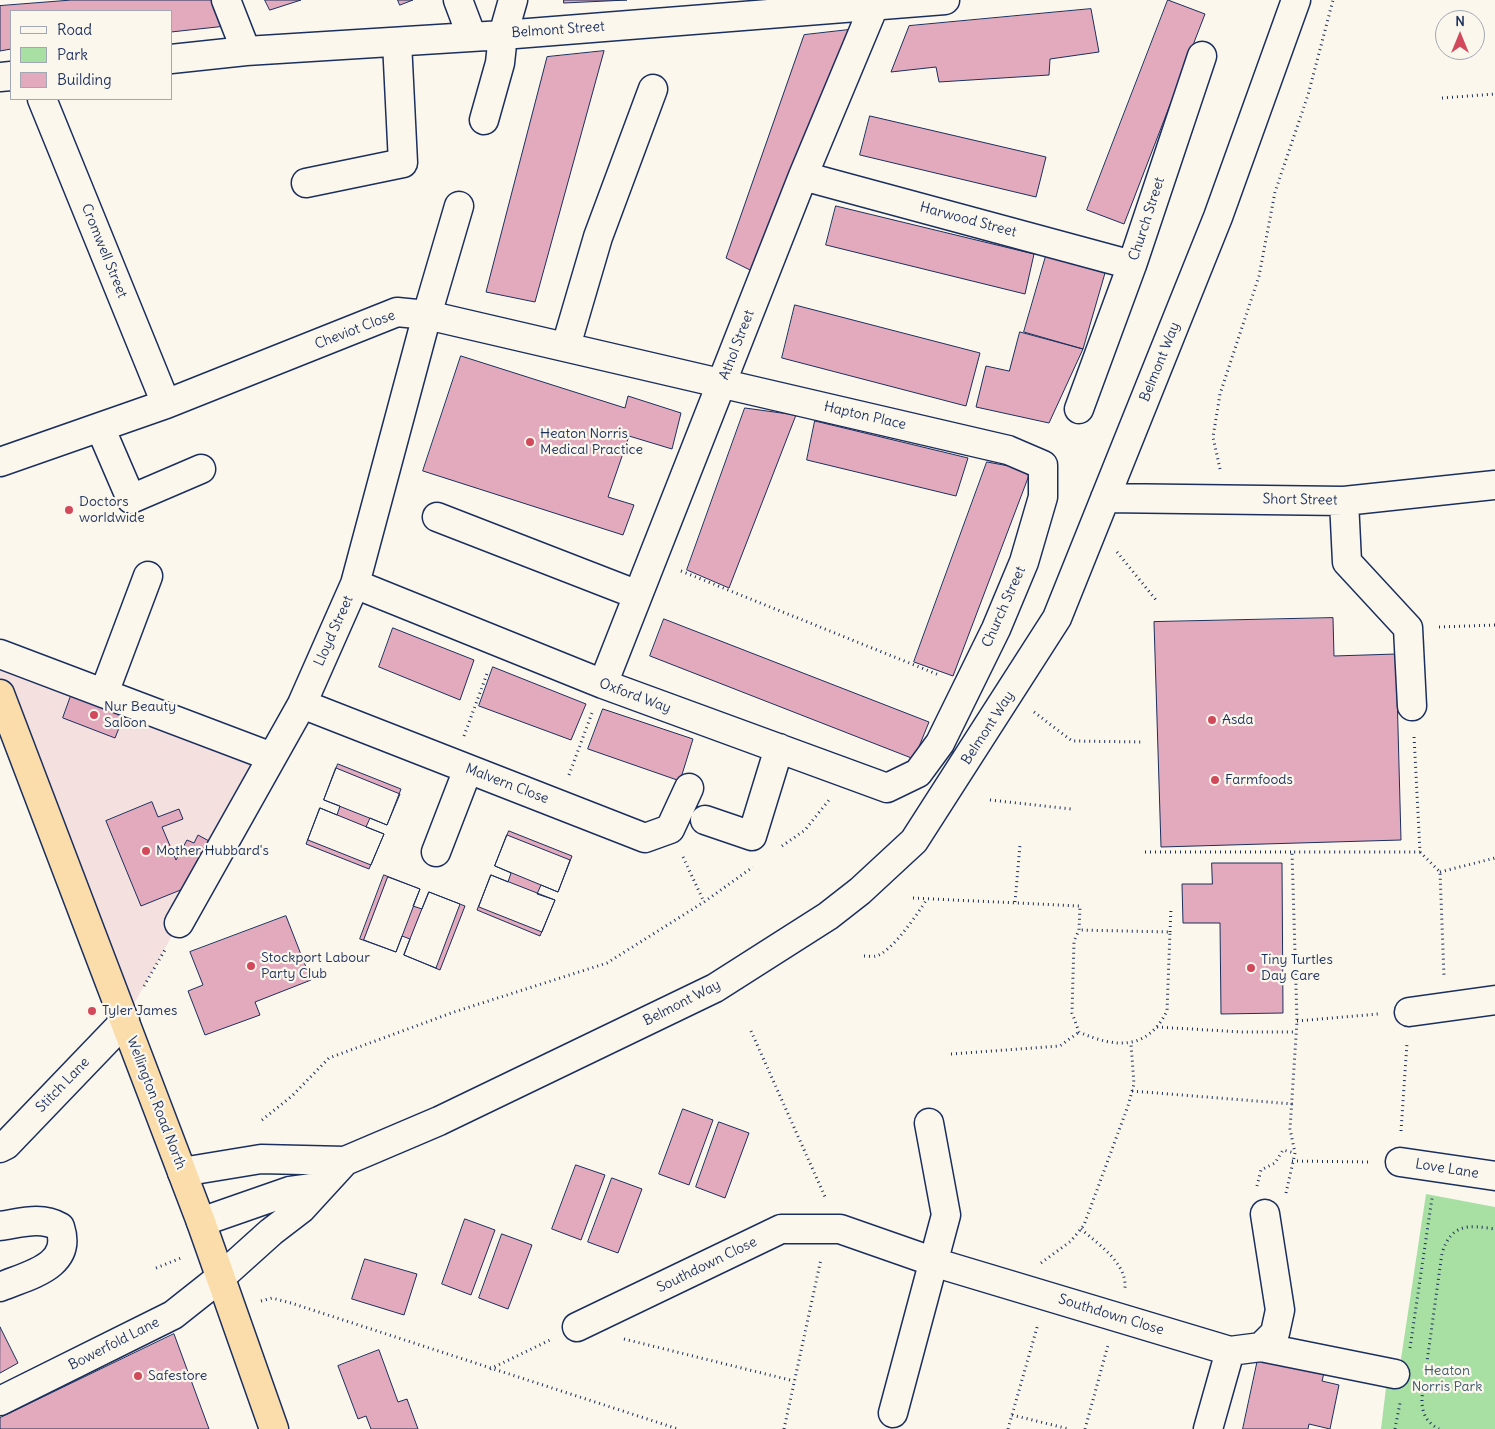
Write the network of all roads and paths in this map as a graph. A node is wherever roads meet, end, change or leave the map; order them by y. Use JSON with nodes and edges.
{"nodes":[{"id":1,"x":226,"y":0,"type":"edge"},
{"id":2,"x":458,"y":0,"type":"edge"},
{"id":3,"x":513,"y":0,"type":"edge"},
{"id":4,"x":945,"y":0,"type":"edge"},
{"id":5,"x":1296,"y":0,"type":"edge"},
{"id":6,"x":1333,"y":0,"type":"edge"},
{"id":7,"x":874,"y":6,"type":"junction"},
{"id":8,"x":503,"y":35,"type":"junction"},
{"id":9,"x":472,"y":37,"type":"junction"},
{"id":10,"x":397,"y":42,"type":"junction"},
{"id":11,"x":246,"y":51,"type":"junction"},
{"id":12,"x":1202,"y":56,"type":"dead end"},
{"id":13,"x":172,"y":59,"type":"edge"},
{"id":14,"x":653,"y":90,"type":"dead end"},
{"id":15,"x":1495,"y":94,"type":"edge"},
{"id":16,"x":1442,"y":98,"type":"dead end"},
{"id":17,"x":42,"y":100,"type":"edge"},
{"id":18,"x":484,"y":120,"type":"dead end"},
{"id":19,"x":804,"y":176,"type":"junction"},
{"id":20,"x":306,"y":183,"type":"dead end"},
{"id":21,"x":460,"y":206,"type":"dead end"},
{"id":22,"x":1132,"y":265,"type":"junction"},
{"id":23,"x":427,"y":315,"type":"junction"},
{"id":24,"x":566,"y":346,"type":"junction"},
{"id":25,"x":723,"y":382,"type":"junction"},
{"id":26,"x":166,"y":404,"type":"junction"},
{"id":27,"x":1079,"y":410,"type":"dead end"},
{"id":28,"x":100,"y":427,"type":"junction"},
{"id":29,"x":1008,"y":450,"type":"joint"},
{"id":30,"x":0,"y":462,"type":"edge"},
{"id":31,"x":201,"y":469,"type":"dead end"},
{"id":32,"x":1495,"y":485,"type":"edge"},
{"id":33,"x":1105,"y":498,"type":"junction"},
{"id":34,"x":1224,"y":499,"type":"junction"},
{"id":35,"x":1344,"y":501,"type":"junction"},
{"id":36,"x":437,"y":517,"type":"dead end"},
{"id":37,"x":1095,"y":524,"type":"junction"},
{"id":38,"x":653,"y":559,"type":"junction"},
{"id":39,"x":148,"y":576,"type":"dead end"},
{"id":40,"x":355,"y":584,"type":"junction"},
{"id":41,"x":638,"y":595,"type":"junction"},
{"id":42,"x":1156,"y":600,"type":"dead end"},
{"id":43,"x":1495,"y":625,"type":"edge"},
{"id":44,"x":1408,"y":628,"type":"junction"},
{"id":45,"x":498,"y":642,"type":"junction"},
{"id":46,"x":0,"y":654,"type":"edge"},
{"id":47,"x":603,"y":684,"type":"junction"},
{"id":48,"x":968,"y":686,"type":"junction"},
{"id":49,"x":104,"y":692,"type":"junction"},
{"id":50,"x":0,"y":694,"type":"edge"},
{"id":51,"x":302,"y":704,"type":"junction"},
{"id":52,"x":1412,"y":706,"type":"joint"},
{"id":53,"x":1034,"y":712,"type":"dead end"},
{"id":54,"x":1144,"y":742,"type":"dead end"},
{"id":55,"x":779,"y":748,"type":"junction"},
{"id":56,"x":272,"y":757,"type":"junction"},
{"id":57,"x":461,"y":766,"type":"junction"},
{"id":58,"x":849,"y":774,"type":"junction"},
{"id":59,"x":918,"y":774,"type":"joint"},
{"id":60,"x":689,"y":788,"type":"dead end"},
{"id":61,"x":990,"y":800,"type":"dead end"},
{"id":62,"x":558,"y":804,"type":"junction"},
{"id":63,"x":1071,"y":809,"type":"dead end"},
{"id":64,"x":706,"y":820,"type":"dead end"},
{"id":65,"x":670,"y":829,"type":"junction"},
{"id":66,"x":1020,"y":845,"type":"dead end"},
{"id":67,"x":776,"y":851,"type":"dead end"},
{"id":68,"x":436,"y":852,"type":"dead end"},
{"id":69,"x":1145,"y":852,"type":"dead end"},
{"id":70,"x":1292,"y":852,"type":"junction"},
{"id":71,"x":1420,"y":852,"type":"junction"},
{"id":72,"x":1495,"y":858,"type":"edge"},
{"id":73,"x":760,"y":862,"type":"dead end"},
{"id":74,"x":1440,"y":872,"type":"junction"},
{"id":75,"x":913,"y":898,"type":"dead end"},
{"id":76,"x":927,"y":899,"type":"junction"},
{"id":77,"x":704,"y":902,"type":"junction"},
{"id":78,"x":1015,"y":902,"type":"junction"},
{"id":79,"x":1171,"y":908,"type":"dead end"},
{"id":80,"x":179,"y":923,"type":"joint"},
{"id":81,"x":1079,"y":930,"type":"junction"},
{"id":82,"x":1170,"y":932,"type":"junction"},
{"id":83,"x":864,"y":956,"type":"dead end"},
{"id":84,"x":1495,"y":1000,"type":"edge"},
{"id":85,"x":1446,"y":1007,"type":"junction"},
{"id":86,"x":1409,"y":1012,"type":"junction"},
{"id":87,"x":125,"y":1021,"type":"junction"},
{"id":88,"x":1296,"y":1021,"type":"junction"},
{"id":89,"x":1156,"y":1027,"type":"junction"},
{"id":90,"x":751,"y":1031,"type":"dead end"},
{"id":91,"x":1079,"y":1032,"type":"junction"},
{"id":92,"x":1296,"y":1032,"type":"junction"},
{"id":93,"x":1131,"y":1044,"type":"junction"},
{"id":94,"x":950,"y":1054,"type":"dead end"},
{"id":95,"x":1132,"y":1091,"type":"junction"},
{"id":96,"x":1293,"y":1104,"type":"junction"},
{"id":97,"x":262,"y":1120,"type":"dead end"},
{"id":98,"x":929,"y":1123,"type":"dead end"},
{"id":99,"x":0,"y":1148,"type":"edge"},
{"id":100,"x":1295,"y":1153,"type":"junction"},
{"id":101,"x":345,"y":1161,"type":"junction"},
{"id":102,"x":1292,"y":1161,"type":"junction"},
{"id":103,"x":1400,"y":1162,"type":"junction"},
{"id":104,"x":1429,"y":1166,"type":"junction"},
{"id":105,"x":182,"y":1172,"type":"junction"},
{"id":106,"x":1495,"y":1176,"type":"edge"},
{"id":107,"x":320,"y":1187,"type":"junction"},
{"id":108,"x":1265,"y":1214,"type":"junction"},
{"id":109,"x":201,"y":1222,"type":"junction"},
{"id":110,"x":0,"y":1226,"type":"edge"},
{"id":111,"x":834,"y":1229,"type":"junction"},
{"id":112,"x":1081,"y":1229,"type":"junction"},
{"id":113,"x":1495,"y":1229,"type":"edge"},
{"id":114,"x":935,"y":1262,"type":"junction"},
{"id":115,"x":221,"y":1277,"type":"junction"},
{"id":116,"x":1011,"y":1285,"type":"junction"},
{"id":117,"x":0,"y":1287,"type":"edge"},
{"id":118,"x":1046,"y":1296,"type":"junction"},
{"id":119,"x":291,"y":1303,"type":"dead end"},
{"id":120,"x":1120,"y":1318,"type":"junction"},
{"id":121,"x":577,"y":1327,"type":"junction"},
{"id":122,"x":1261,"y":1347,"type":"junction"},
{"id":123,"x":1230,"y":1351,"type":"junction"},
{"id":124,"x":489,"y":1369,"type":"junction"},
{"id":125,"x":1425,"y":1371,"type":"dead end"},
{"id":126,"x":1402,"y":1374,"type":"junction"},
{"id":127,"x":794,"y":1381,"type":"junction"},
{"id":128,"x":1424,"y":1381,"type":"dead end"},
{"id":129,"x":0,"y":1401,"type":"edge"},
{"id":130,"x":893,"y":1413,"type":"dead end"},
{"id":131,"x":1012,"y":1414,"type":"junction"},
{"id":132,"x":274,"y":1429,"type":"edge"},
{"id":133,"x":678,"y":1429,"type":"edge"},
{"id":134,"x":784,"y":1429,"type":"edge"},
{"id":135,"x":1008,"y":1429,"type":"edge"},
{"id":136,"x":1069,"y":1429,"type":"edge"},
{"id":137,"x":1085,"y":1429,"type":"edge"},
{"id":138,"x":1208,"y":1429,"type":"edge"},
{"id":139,"x":1395,"y":1429,"type":"edge"},
{"id":140,"x":1439,"y":1429,"type":"edge"}],
"edges":[{"from":1,"to":11,"type":"street"},
{"from":2,"to":9,"type":"street"},
{"from":3,"to":8,"type":"street"},
{"from":4,"to":7,"type":"street","name":"Belmont Street"},
{"from":5,"to":33,"type":"street","name":"Belmont Way"},
{"from":6,"to":34,"type":"path"},
{"from":7,"to":8,"type":"street","name":"Belmont Street"},
{"from":7,"to":19,"type":"street","name":"Athol Street"},
{"from":8,"to":9,"type":"street","name":"Belmont Street"},
{"from":8,"to":18,"type":"street"},
{"from":9,"to":10,"type":"street","name":"Belmont Street"},
{"from":10,"to":11,"type":"street","name":"Belmont Street"},
{"from":10,"to":20,"type":"street"},
{"from":11,"to":13,"type":"street","name":"Belmont Street"},
{"from":12,"to":22,"type":"street","name":"Church Street"},
{"from":14,"to":24,"type":"street"},
{"from":15,"to":16,"type":"path"},
{"from":17,"to":26,"type":"street","name":"Cromwell Street"},
{"from":19,"to":22,"type":"street","name":"Harwood Street"},
{"from":19,"to":25,"type":"street","name":"Athol Street"},
{"from":21,"to":23,"type":"street","name":"Lloyd Street"},
{"from":22,"to":27,"type":"street","name":"Church Street"},
{"from":23,"to":24,"type":"street","name":"Cheviot Close"},
{"from":23,"to":26,"type":"street","name":"Cheviot Close"},
{"from":23,"to":40,"type":"street","name":"Lloyd Street"},
{"from":24,"to":25,"type":"street","name":"Cheviot Close"},
{"from":25,"to":29,"type":"street","name":"Hapton Place"},
{"from":25,"to":38,"type":"street","name":"Athol Street"},
{"from":26,"to":28,"type":"street","name":"Cheviot Close"},
{"from":28,"to":30,"type":"street","name":"Cheviot Close"},
{"from":28,"to":31,"type":"street"},
{"from":29,"to":48,"type":"street","name":"Church Street"},
{"from":32,"to":35,"type":"street","name":"Short Street"},
{"from":33,"to":34,"type":"street","name":"Short Street"},
{"from":33,"to":37,"type":"street","name":"Belmont Way"},
{"from":34,"to":35,"type":"street","name":"Short Street"},
{"from":35,"to":44,"type":"street"},
{"from":36,"to":41,"type":"street"},
{"from":37,"to":42,"type":"path"},
{"from":37,"to":101,"type":"street","name":"Belmont Way"},
{"from":38,"to":41,"type":"street","name":"Athol Street"},
{"from":38,"to":48,"type":"path"},
{"from":39,"to":49,"type":"street"},
{"from":40,"to":45,"type":"street","name":"Oxford Way"},
{"from":40,"to":51,"type":"street","name":"Lloyd Street"},
{"from":41,"to":47,"type":"street","name":"Athol Street"},
{"from":43,"to":44,"type":"path"},
{"from":44,"to":52,"type":"street"},
{"from":45,"to":47,"type":"street","name":"Oxford Way"},
{"from":45,"to":57,"type":"path"},
{"from":46,"to":49,"type":"street"},
{"from":47,"to":55,"type":"street","name":"Oxford Way"},
{"from":47,"to":62,"type":"path"},
{"from":48,"to":59,"type":"street","name":"Church Street"},
{"from":49,"to":56,"type":"street"},
{"from":50,"to":87,"type":"highway","name":"Wellington Road North"},
{"from":51,"to":56,"type":"street","name":"Lloyd Street"},
{"from":51,"to":57,"type":"street","name":"Malvern Close"},
{"from":52,"to":71,"type":"path"},
{"from":53,"to":54,"type":"path"},
{"from":55,"to":58,"type":"street","name":"Oxford Way"},
{"from":55,"to":64,"type":"street"},
{"from":56,"to":80,"type":"street","name":"Lloyd Street"},
{"from":57,"to":62,"type":"street","name":"Malvern Close"},
{"from":57,"to":68,"type":"street"},
{"from":58,"to":59,"type":"street","name":"Oxford Way"},
{"from":58,"to":67,"type":"path"},
{"from":60,"to":65,"type":"street"},
{"from":61,"to":63,"type":"path"},
{"from":62,"to":65,"type":"street","name":"Malvern Close"},
{"from":65,"to":77,"type":"path"},
{"from":66,"to":78,"type":"path"},
{"from":69,"to":70,"type":"path"},
{"from":70,"to":71,"type":"path"},
{"from":70,"to":88,"type":"path"},
{"from":71,"to":74,"type":"path"},
{"from":72,"to":74,"type":"path"},
{"from":73,"to":77,"type":"path"},
{"from":74,"to":85,"type":"path"},
{"from":75,"to":76,"type":"path"},
{"from":76,"to":78,"type":"path"},
{"from":76,"to":83,"type":"path"},
{"from":77,"to":97,"type":"path"},
{"from":78,"to":81,"type":"path"},
{"from":79,"to":82,"type":"path"},
{"from":80,"to":87,"type":"path"},
{"from":81,"to":82,"type":"path"},
{"from":81,"to":91,"type":"path"},
{"from":82,"to":89,"type":"path"},
{"from":84,"to":85,"type":"street"},
{"from":85,"to":86,"type":"street"},
{"from":86,"to":88,"type":"path"},
{"from":86,"to":103,"type":"path"},
{"from":87,"to":99,"type":"street","name":"Stitch Lane"},
{"from":87,"to":105,"type":"highway","name":"Wellington Road North"},
{"from":88,"to":92,"type":"path"},
{"from":89,"to":92,"type":"path"},
{"from":89,"to":93,"type":"path"},
{"from":90,"to":111,"type":"path"},
{"from":91,"to":93,"type":"path"},
{"from":91,"to":94,"type":"path"},
{"from":92,"to":96,"type":"path"},
{"from":93,"to":95,"type":"path"},
{"from":95,"to":96,"type":"path"},
{"from":95,"to":112,"type":"path"},
{"from":96,"to":100,"type":"path"},
{"from":98,"to":114,"type":"street"},
{"from":100,"to":102,"type":"path"},
{"from":100,"to":108,"type":"path"},
{"from":101,"to":105,"type":"street"},
{"from":101,"to":107,"type":"street","name":"Bowerfold Lane"},
{"from":102,"to":103,"type":"path"},
{"from":102,"to":108,"type":"path"},
{"from":103,"to":104,"type":"street","name":"Love Lane"},
{"from":104,"to":106,"type":"street","name":"Love Lane"},
{"from":104,"to":126,"type":"path"},
{"from":105,"to":109,"type":"highway","name":"Wellington Road North"},
{"from":107,"to":109,"type":"street"},
{"from":107,"to":115,"type":"street","name":"Bowerfold Lane"},
{"from":108,"to":122,"type":"street"},
{"from":109,"to":115,"type":"highway","name":"Wellington Road North"},
{"from":110,"to":117,"type":"street"},
{"from":111,"to":114,"type":"street","name":"Southdown Close"},
{"from":111,"to":121,"type":"street","name":"Southdown Close"},
{"from":111,"to":127,"type":"path"},
{"from":112,"to":116,"type":"path"},
{"from":112,"to":120,"type":"path"},
{"from":113,"to":125,"type":"path"},
{"from":114,"to":116,"type":"street","name":"Southdown Close"},
{"from":114,"to":130,"type":"street"},
{"from":115,"to":129,"type":"street","name":"Bowerfold Lane"},
{"from":115,"to":132,"type":"highway","name":"Wellington Road North"},
{"from":116,"to":118,"type":"street","name":"Southdown Close"},
{"from":118,"to":120,"type":"street","name":"Southdown Close"},
{"from":118,"to":131,"type":"path"},
{"from":119,"to":124,"type":"path"},
{"from":120,"to":123,"type":"street","name":"Southdown Close"},
{"from":120,"to":137,"type":"path"},
{"from":121,"to":124,"type":"path"},
{"from":121,"to":127,"type":"path"},
{"from":122,"to":123,"type":"street"},
{"from":122,"to":126,"type":"street"},
{"from":123,"to":138,"type":"street"},
{"from":124,"to":133,"type":"path"},
{"from":126,"to":139,"type":"path"},
{"from":127,"to":134,"type":"path"},
{"from":128,"to":140,"type":"path"},
{"from":131,"to":135,"type":"path"},
{"from":131,"to":136,"type":"path"}]}
